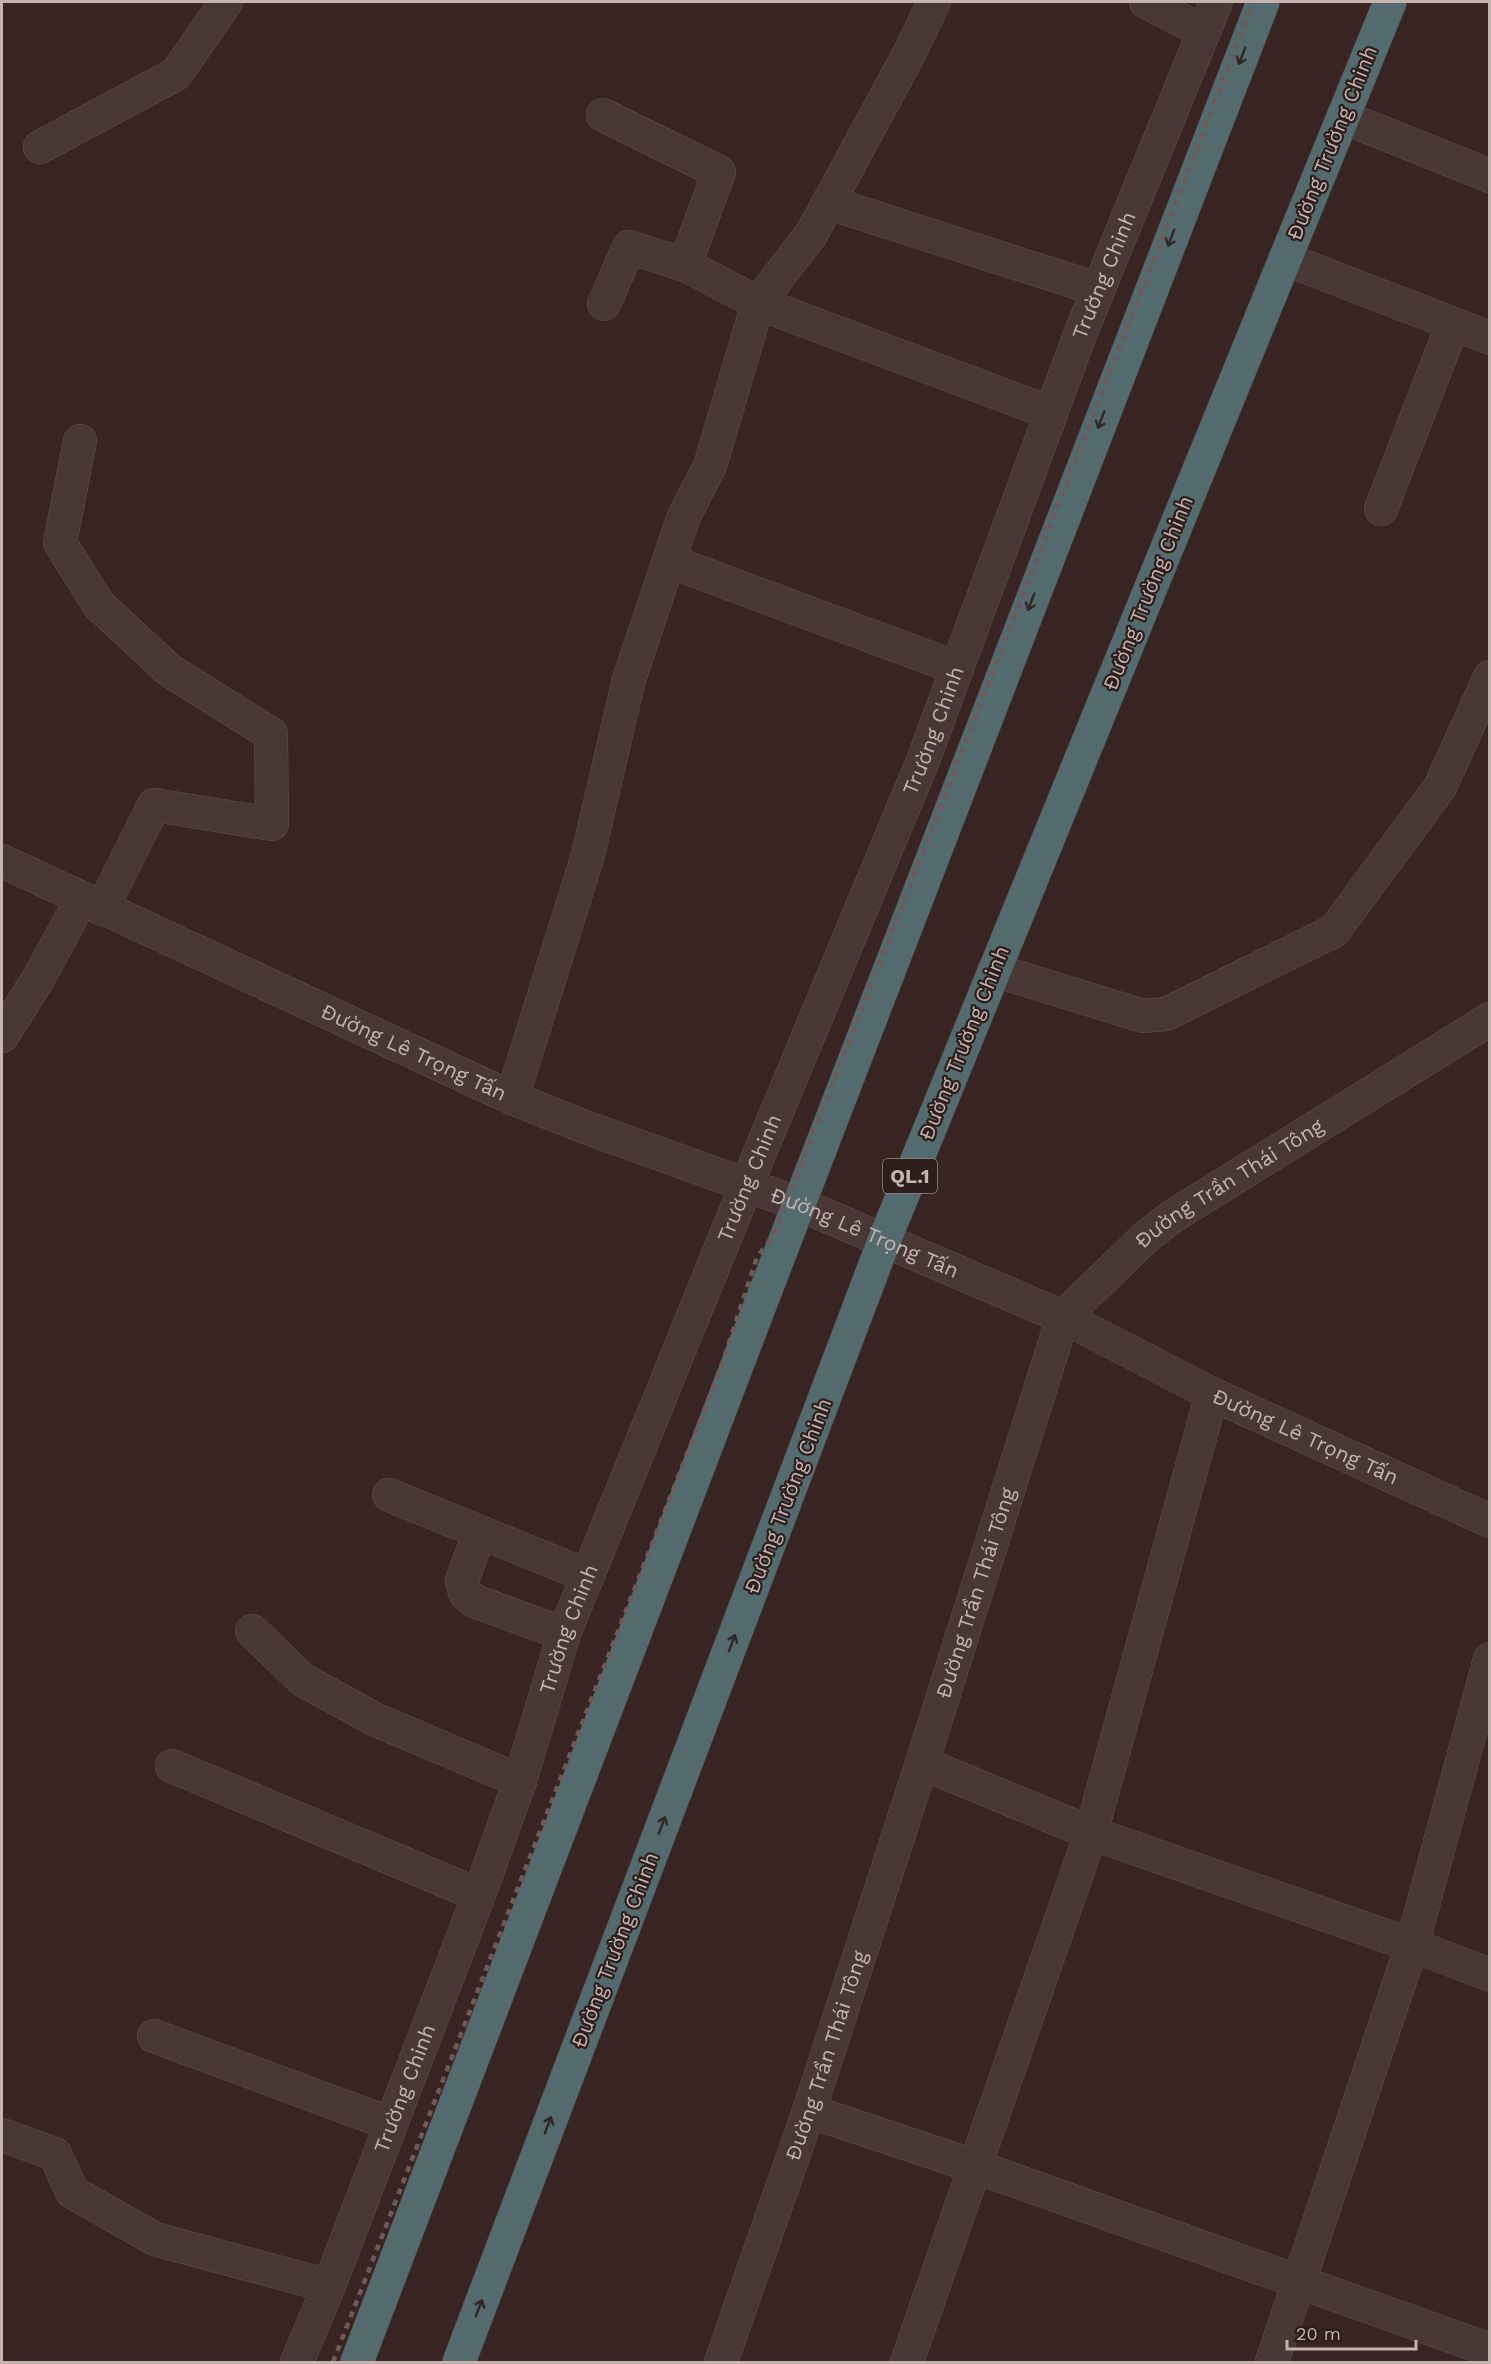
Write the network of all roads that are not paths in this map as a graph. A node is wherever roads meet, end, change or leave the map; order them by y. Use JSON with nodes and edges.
{"nodes":[{"id":1,"x":226,"y":2,"type":"edge"},
{"id":2,"x":934,"y":2,"type":"edge"},
{"id":3,"x":1146,"y":2,"type":"edge"},
{"id":4,"x":1216,"y":2,"type":"edge"},
{"id":5,"x":1263,"y":2,"type":"edge"},
{"id":6,"x":1390,"y":2,"type":"edge"},
{"id":7,"x":1204,"y":32,"type":"junction"},
{"id":8,"x":603,"y":115,"type":"dead end"},
{"id":9,"x":1343,"y":117,"type":"junction"},
{"id":10,"x":40,"y":147,"type":"dead end"},
{"id":11,"x":1490,"y":176,"type":"edge"},
{"id":12,"x":829,"y":203,"type":"junction"},
{"id":13,"x":1285,"y":259,"type":"junction"},
{"id":14,"x":685,"y":265,"type":"junction"},
{"id":15,"x":1097,"y":289,"type":"junction"},
{"id":16,"x":758,"y":303,"type":"junction"},
{"id":17,"x":604,"y":304,"type":"dead end"},
{"id":18,"x":1453,"y":324,"type":"junction"},
{"id":19,"x":1490,"y":338,"type":"edge"},
{"id":20,"x":1051,"y":413,"type":"junction"},
{"id":21,"x":80,"y":441,"type":"dead end"},
{"id":22,"x":1381,"y":508,"type":"dead end"},
{"id":23,"x":669,"y":561,"type":"junction"},
{"id":24,"x":957,"y":668,"type":"junction"},
{"id":25,"x":1490,"y":677,"type":"edge"},
{"id":26,"x":2,"y":861,"type":"edge"},
{"id":27,"x":92,"y":904,"type":"junction"},
{"id":28,"x":994,"y":970,"type":"junction"},
{"id":29,"x":1490,"y":1019,"type":"edge"},
{"id":30,"x":2,"y":1036,"type":"edge"},
{"id":31,"x":512,"y":1098,"type":"junction"},
{"id":32,"x":746,"y":1186,"type":"junction"},
{"id":33,"x":799,"y":1204,"type":"junction"},
{"id":34,"x":884,"y":1241,"type":"junction"},
{"id":35,"x":1063,"y":1317,"type":"junction"},
{"id":36,"x":1212,"y":1394,"type":"junction"},
{"id":37,"x":389,"y":1495,"type":"dead end"},
{"id":38,"x":1490,"y":1521,"type":"edge"},
{"id":39,"x":480,"y":1532,"type":"junction"},
{"id":40,"x":588,"y":1576,"type":"junction"},
{"id":41,"x":252,"y":1631,"type":"dead end"},
{"id":42,"x":564,"y":1634,"type":"junction"},
{"id":43,"x":1490,"y":1659,"type":"edge"},
{"id":44,"x":922,"y":1763,"type":"junction"},
{"id":45,"x":172,"y":1766,"type":"dead end"},
{"id":46,"x":520,"y":1781,"type":"junction"},
{"id":47,"x":1091,"y":1833,"type":"junction"},
{"id":48,"x":479,"y":1895,"type":"junction"},
{"id":49,"x":1412,"y":1945,"type":"junction"},
{"id":50,"x":1490,"y":1975,"type":"edge"},
{"id":51,"x":154,"y":2036,"type":"dead end"},
{"id":52,"x":809,"y":2111,"type":"junction"},
{"id":53,"x":391,"y":2124,"type":"junction"},
{"id":54,"x":2,"y":2135,"type":"edge"},
{"id":55,"x":977,"y":2167,"type":"junction"},
{"id":56,"x":1299,"y":2284,"type":"junction"},
{"id":57,"x":329,"y":2286,"type":"junction"},
{"id":58,"x":1490,"y":2350,"type":"edge"},
{"id":59,"x":297,"y":2362,"type":"edge"},
{"id":60,"x":357,"y":2362,"type":"edge"},
{"id":61,"x":459,"y":2362,"type":"edge"},
{"id":62,"x":721,"y":2362,"type":"edge"},
{"id":63,"x":908,"y":2362,"type":"edge"},
{"id":64,"x":1272,"y":2362,"type":"edge"}],
"edges":[{"from":1,"to":10,"type":"street"},
{"from":2,"to":12,"type":"street"},
{"from":3,"to":7,"type":"street"},
{"from":4,"to":7,"type":"street","name":"Trường Chinh"},
{"from":5,"to":33,"type":"highway","one_way":true},
{"from":6,"to":9,"type":"highway","name":"Đường Trường Chinh","number":"QL.1"},
{"from":7,"to":15,"type":"street","name":"Trường Chinh"},
{"from":8,"to":14,"type":"street"},
{"from":9,"to":11,"type":"street"},
{"from":9,"to":13,"type":"highway","name":"Đường Trường Chinh","number":"QL.1"},
{"from":12,"to":15,"type":"street"},
{"from":12,"to":16,"type":"street"},
{"from":13,"to":18,"type":"street"},
{"from":13,"to":28,"type":"highway","name":"Đường Trường Chinh","number":"QL.1"},
{"from":14,"to":16,"type":"street"},
{"from":14,"to":17,"type":"street"},
{"from":15,"to":20,"type":"street","name":"Trường Chinh"},
{"from":16,"to":20,"type":"street"},
{"from":16,"to":23,"type":"street"},
{"from":18,"to":19,"type":"street"},
{"from":18,"to":22,"type":"street"},
{"from":20,"to":24,"type":"street","name":"Trường Chinh"},
{"from":21,"to":27,"type":"street"},
{"from":23,"to":24,"type":"street"},
{"from":23,"to":31,"type":"street"},
{"from":24,"to":32,"type":"street","name":"Trường Chinh"},
{"from":25,"to":28,"type":"street"},
{"from":26,"to":27,"type":"street","name":"Đường Lê Trọng Tấn"},
{"from":27,"to":30,"type":"street"},
{"from":27,"to":31,"type":"street","name":"Đường Lê Trọng Tấn"},
{"from":28,"to":34,"type":"highway","name":"Đường Trường Chinh","number":"QL.1"},
{"from":29,"to":35,"type":"street","name":"Đường Trần Thái Tông"},
{"from":31,"to":32,"type":"street","name":"Đường Lê Trọng Tấn"},
{"from":32,"to":33,"type":"street","name":"Đường Lê Trọng Tấn"},
{"from":32,"to":40,"type":"street","name":"Trường Chinh"},
{"from":33,"to":34,"type":"street","name":"Đường Lê Trọng Tấn"},
{"from":33,"to":60,"type":"highway"},
{"from":34,"to":35,"type":"street","name":"Đường Lê Trọng Tấn"},
{"from":61,"to":34,"type":"highway","name":"Đường Trường Chinh","number":"QL.1","one_way":true},
{"from":35,"to":36,"type":"street","name":"Đường Lê Trọng Tấn"},
{"from":35,"to":44,"type":"street","name":"Đường Trần Thái Tông"},
{"from":36,"to":38,"type":"street","name":"Đường Lê Trọng Tấn"},
{"from":36,"to":47,"type":"street"},
{"from":37,"to":39,"type":"street"},
{"from":39,"to":40,"type":"street"},
{"from":39,"to":42,"type":"street"},
{"from":40,"to":42,"type":"street","name":"Trường Chinh"},
{"from":41,"to":46,"type":"street"},
{"from":42,"to":46,"type":"street","name":"Trường Chinh"},
{"from":43,"to":49,"type":"street"},
{"from":44,"to":47,"type":"street"},
{"from":44,"to":52,"type":"street","name":"Đường Trần Thái Tông"},
{"from":45,"to":48,"type":"street"},
{"from":46,"to":48,"type":"street","name":"Trường Chinh"},
{"from":47,"to":49,"type":"street"},
{"from":47,"to":55,"type":"street"},
{"from":48,"to":53,"type":"street","name":"Trường Chinh"},
{"from":49,"to":50,"type":"street"},
{"from":49,"to":56,"type":"street"},
{"from":51,"to":53,"type":"street"},
{"from":52,"to":55,"type":"street"},
{"from":52,"to":62,"type":"street","name":"Đường Trần Thái Tông"},
{"from":53,"to":57,"type":"street","name":"Trường Chinh"},
{"from":54,"to":57,"type":"street"},
{"from":55,"to":56,"type":"street"},
{"from":55,"to":63,"type":"street"},
{"from":56,"to":58,"type":"street"},
{"from":56,"to":64,"type":"street"},
{"from":57,"to":59,"type":"street","name":"Trường Chinh"}]}
